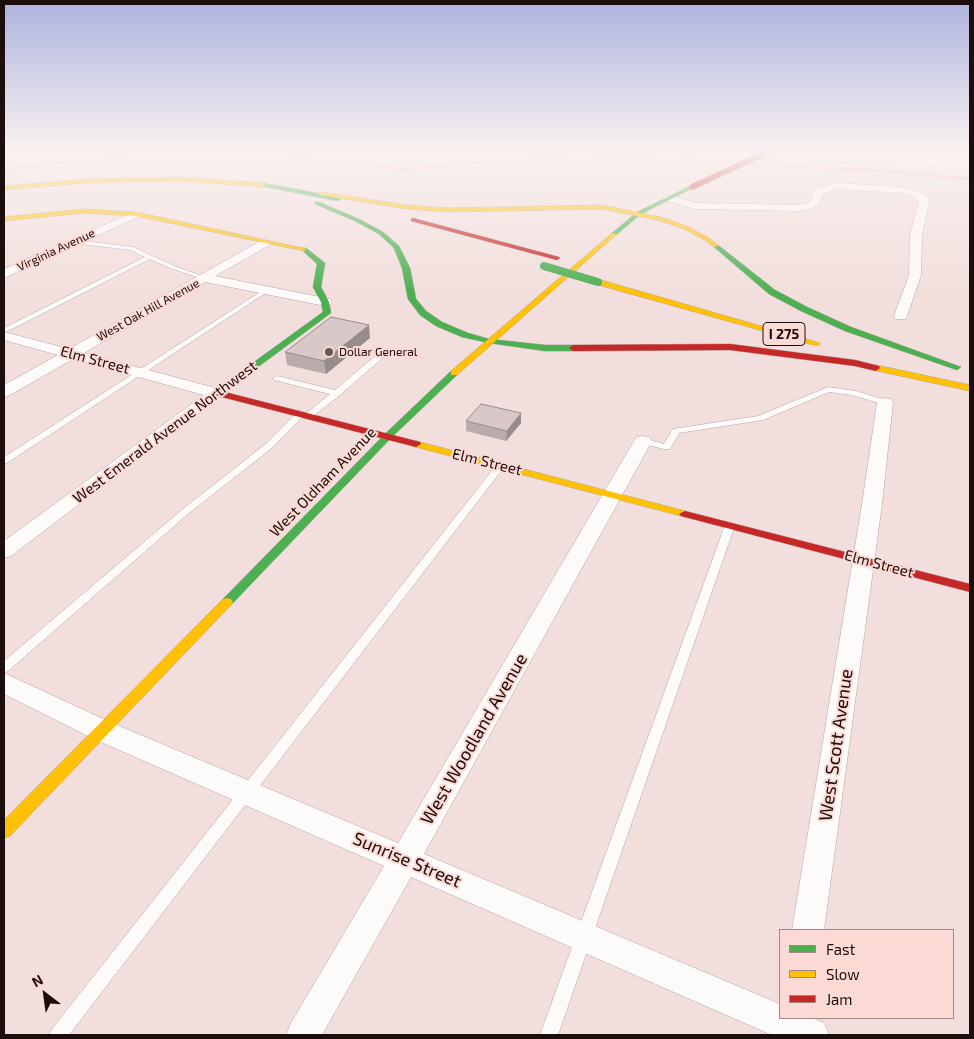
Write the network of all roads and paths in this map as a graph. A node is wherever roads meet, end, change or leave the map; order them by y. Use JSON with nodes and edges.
{"nodes":[{"id":1,"x":284,"y":197,"type":"edge"},
{"id":2,"x":331,"y":197,"type":"edge"},
{"id":3,"x":344,"y":197,"type":"edge"},
{"id":4,"x":817,"y":197,"type":"edge"},
{"id":5,"x":921,"y":197,"type":"edge"},
{"id":6,"x":668,"y":198,"type":"joint"},
{"id":7,"x":317,"y":203,"type":"junction"},
{"id":8,"x":639,"y":213,"type":"junction"},
{"id":9,"x":136,"y":214,"type":"junction"},
{"id":10,"x":4,"y":219,"type":"edge"},
{"id":11,"x":383,"y":221,"type":"dead end"},
{"id":12,"x":402,"y":226,"type":"dead end"},
{"id":13,"x":75,"y":242,"type":"junction"},
{"id":14,"x":264,"y":243,"type":"junction"},
{"id":15,"x":149,"y":257,"type":"junction"},
{"id":16,"x":591,"y":268,"type":"dead end"},
{"id":17,"x":4,"y":274,"type":"edge"},
{"id":18,"x":205,"y":278,"type":"junction"},
{"id":19,"x":267,"y":290,"type":"junction"},
{"id":20,"x":326,"y":307,"type":"junction"},
{"id":21,"x":901,"y":316,"type":"dead end"},
{"id":22,"x":815,"y":328,"type":"dead end"},
{"id":23,"x":4,"y":332,"type":"edge"},
{"id":24,"x":4,"y":336,"type":"edge"},
{"id":25,"x":489,"y":341,"type":"junction"},
{"id":26,"x":827,"y":346,"type":"dead end"},
{"id":27,"x":845,"y":350,"type":"dead end"},
{"id":28,"x":71,"y":354,"type":"junction"},
{"id":29,"x":383,"y":354,"type":"dead end"},
{"id":30,"x":957,"y":367,"type":"junction"},
{"id":31,"x":970,"y":370,"type":"edge"},
{"id":32,"x":142,"y":373,"type":"junction"},
{"id":33,"x":277,"y":378,"type":"dead end"},
{"id":34,"x":970,"y":386,"type":"edge"},
{"id":35,"x":4,"y":392,"type":"edge"},
{"id":36,"x":217,"y":393,"type":"junction"},
{"id":37,"x":337,"y":393,"type":"junction"},
{"id":38,"x":885,"y":403,"type":"joint"},
{"id":39,"x":304,"y":415,"type":"junction"},
{"id":40,"x":388,"y":436,"type":"junction"},
{"id":41,"x":642,"y":441,"type":"joint"},
{"id":42,"x":4,"y":461,"type":"edge"},
{"id":43,"x":501,"y":465,"type":"junction"},
{"id":44,"x":612,"y":494,"type":"junction"},
{"id":45,"x":730,"y":525,"type":"junction"},
{"id":46,"x":4,"y":551,"type":"edge"},
{"id":47,"x":863,"y":559,"type":"junction"},
{"id":48,"x":970,"y":588,"type":"edge"},
{"id":49,"x":4,"y":668,"type":"edge"},
{"id":50,"x":4,"y":683,"type":"edge"},
{"id":51,"x":103,"y":731,"type":"junction"},
{"id":52,"x":248,"y":792,"type":"junction"},
{"id":53,"x":4,"y":832,"type":"edge"},
{"id":54,"x":405,"y":859,"type":"junction"},
{"id":55,"x":808,"y":929,"type":"edge"},
{"id":56,"x":584,"y":936,"type":"junction"},
{"id":57,"x":799,"y":1029,"type":"edge"},
{"id":58,"x":58,"y":1035,"type":"edge"},
{"id":59,"x":303,"y":1035,"type":"edge"},
{"id":60,"x":549,"y":1035,"type":"edge"}],
"edges":[{"from":1,"to":7,"type":"main road"},
{"from":2,"to":16,"type":"main road"},
{"from":3,"to":8,"type":"main road"},
{"from":4,"to":6,"type":"street"},
{"from":5,"to":21,"type":"street"},
{"from":6,"to":8,"type":"main road","name":"West Oldham Avenue"},
{"from":7,"to":11,"type":"main road"},
{"from":7,"to":25,"type":"main road"},
{"from":8,"to":25,"type":"main road","name":"West Oldham Avenue"},
{"from":8,"to":30,"type":"main road"},
{"from":9,"to":10,"type":"main road"},
{"from":9,"to":13,"type":"street","name":"Virginia Avenue"},
{"from":9,"to":14,"type":"main road"},
{"from":12,"to":26,"type":"main road","number":"I 275","bridge":true},
{"from":13,"to":15,"type":"lane"},
{"from":13,"to":17,"type":"street","name":"Virginia Avenue"},
{"from":14,"to":18,"type":"street","name":"West Oak Hill Avenue"},
{"from":14,"to":20,"type":"main road"},
{"from":15,"to":18,"type":"lane"},
{"from":15,"to":23,"type":"lane"},
{"from":18,"to":19,"type":"street"},
{"from":18,"to":28,"type":"street","name":"West Oak Hill Avenue"},
{"from":19,"to":20,"type":"street"},
{"from":19,"to":32,"type":"lane"},
{"from":20,"to":36,"type":"main road","name":"West Emerald Avenue Northwest"},
{"from":22,"to":30,"type":"main road","number":"I 275"},
{"from":24,"to":28,"type":"street","name":"Elm Street"},
{"from":25,"to":34,"type":"main road"},
{"from":25,"to":40,"type":"main road","name":"West Oldham Avenue"},
{"from":27,"to":34,"type":"main road"},
{"from":28,"to":32,"type":"street","name":"Elm Street"},
{"from":28,"to":35,"type":"street","name":"West Oak Hill Avenue"},
{"from":29,"to":37,"type":"lane"},
{"from":30,"to":31,"type":"main road","number":"I 275"},
{"from":32,"to":36,"type":"street","name":"Elm Street"},
{"from":32,"to":42,"type":"lane"},
{"from":33,"to":37,"type":"lane"},
{"from":36,"to":39,"type":"main road","name":"Elm Street"},
{"from":36,"to":46,"type":"street","name":"West Emerald Avenue Northwest"},
{"from":37,"to":39,"type":"lane"},
{"from":38,"to":41,"type":"lane"},
{"from":38,"to":47,"type":"street","name":"West Scott Avenue"},
{"from":39,"to":40,"type":"main road","name":"Elm Street"},
{"from":39,"to":49,"type":"lane"},
{"from":40,"to":43,"type":"main road","name":"Elm Street"},
{"from":40,"to":51,"type":"main road","name":"West Oldham Avenue"},
{"from":41,"to":44,"type":"street","name":"West Woodland Avenue"},
{"from":43,"to":44,"type":"main road","name":"Elm Street"},
{"from":43,"to":52,"type":"lane"},
{"from":44,"to":45,"type":"main road","name":"Elm Street"},
{"from":44,"to":54,"type":"street","name":"West Woodland Avenue"},
{"from":45,"to":47,"type":"main road","name":"Elm Street"},
{"from":45,"to":56,"type":"lane"},
{"from":47,"to":48,"type":"main road","name":"Elm Street"},
{"from":47,"to":55,"type":"street","name":"West Scott Avenue"},
{"from":50,"to":51,"type":"street","name":"Sunrise Street"},
{"from":51,"to":52,"type":"street","name":"Sunrise Street"},
{"from":51,"to":53,"type":"main road","name":"West Oldham Avenue"},
{"from":52,"to":54,"type":"street","name":"Sunrise Street"},
{"from":52,"to":58,"type":"lane"},
{"from":54,"to":56,"type":"street","name":"Sunrise Street"},
{"from":54,"to":59,"type":"street","name":"West Woodland Avenue"},
{"from":56,"to":57,"type":"street","name":"Sunrise Street"},
{"from":56,"to":60,"type":"lane"}]}
